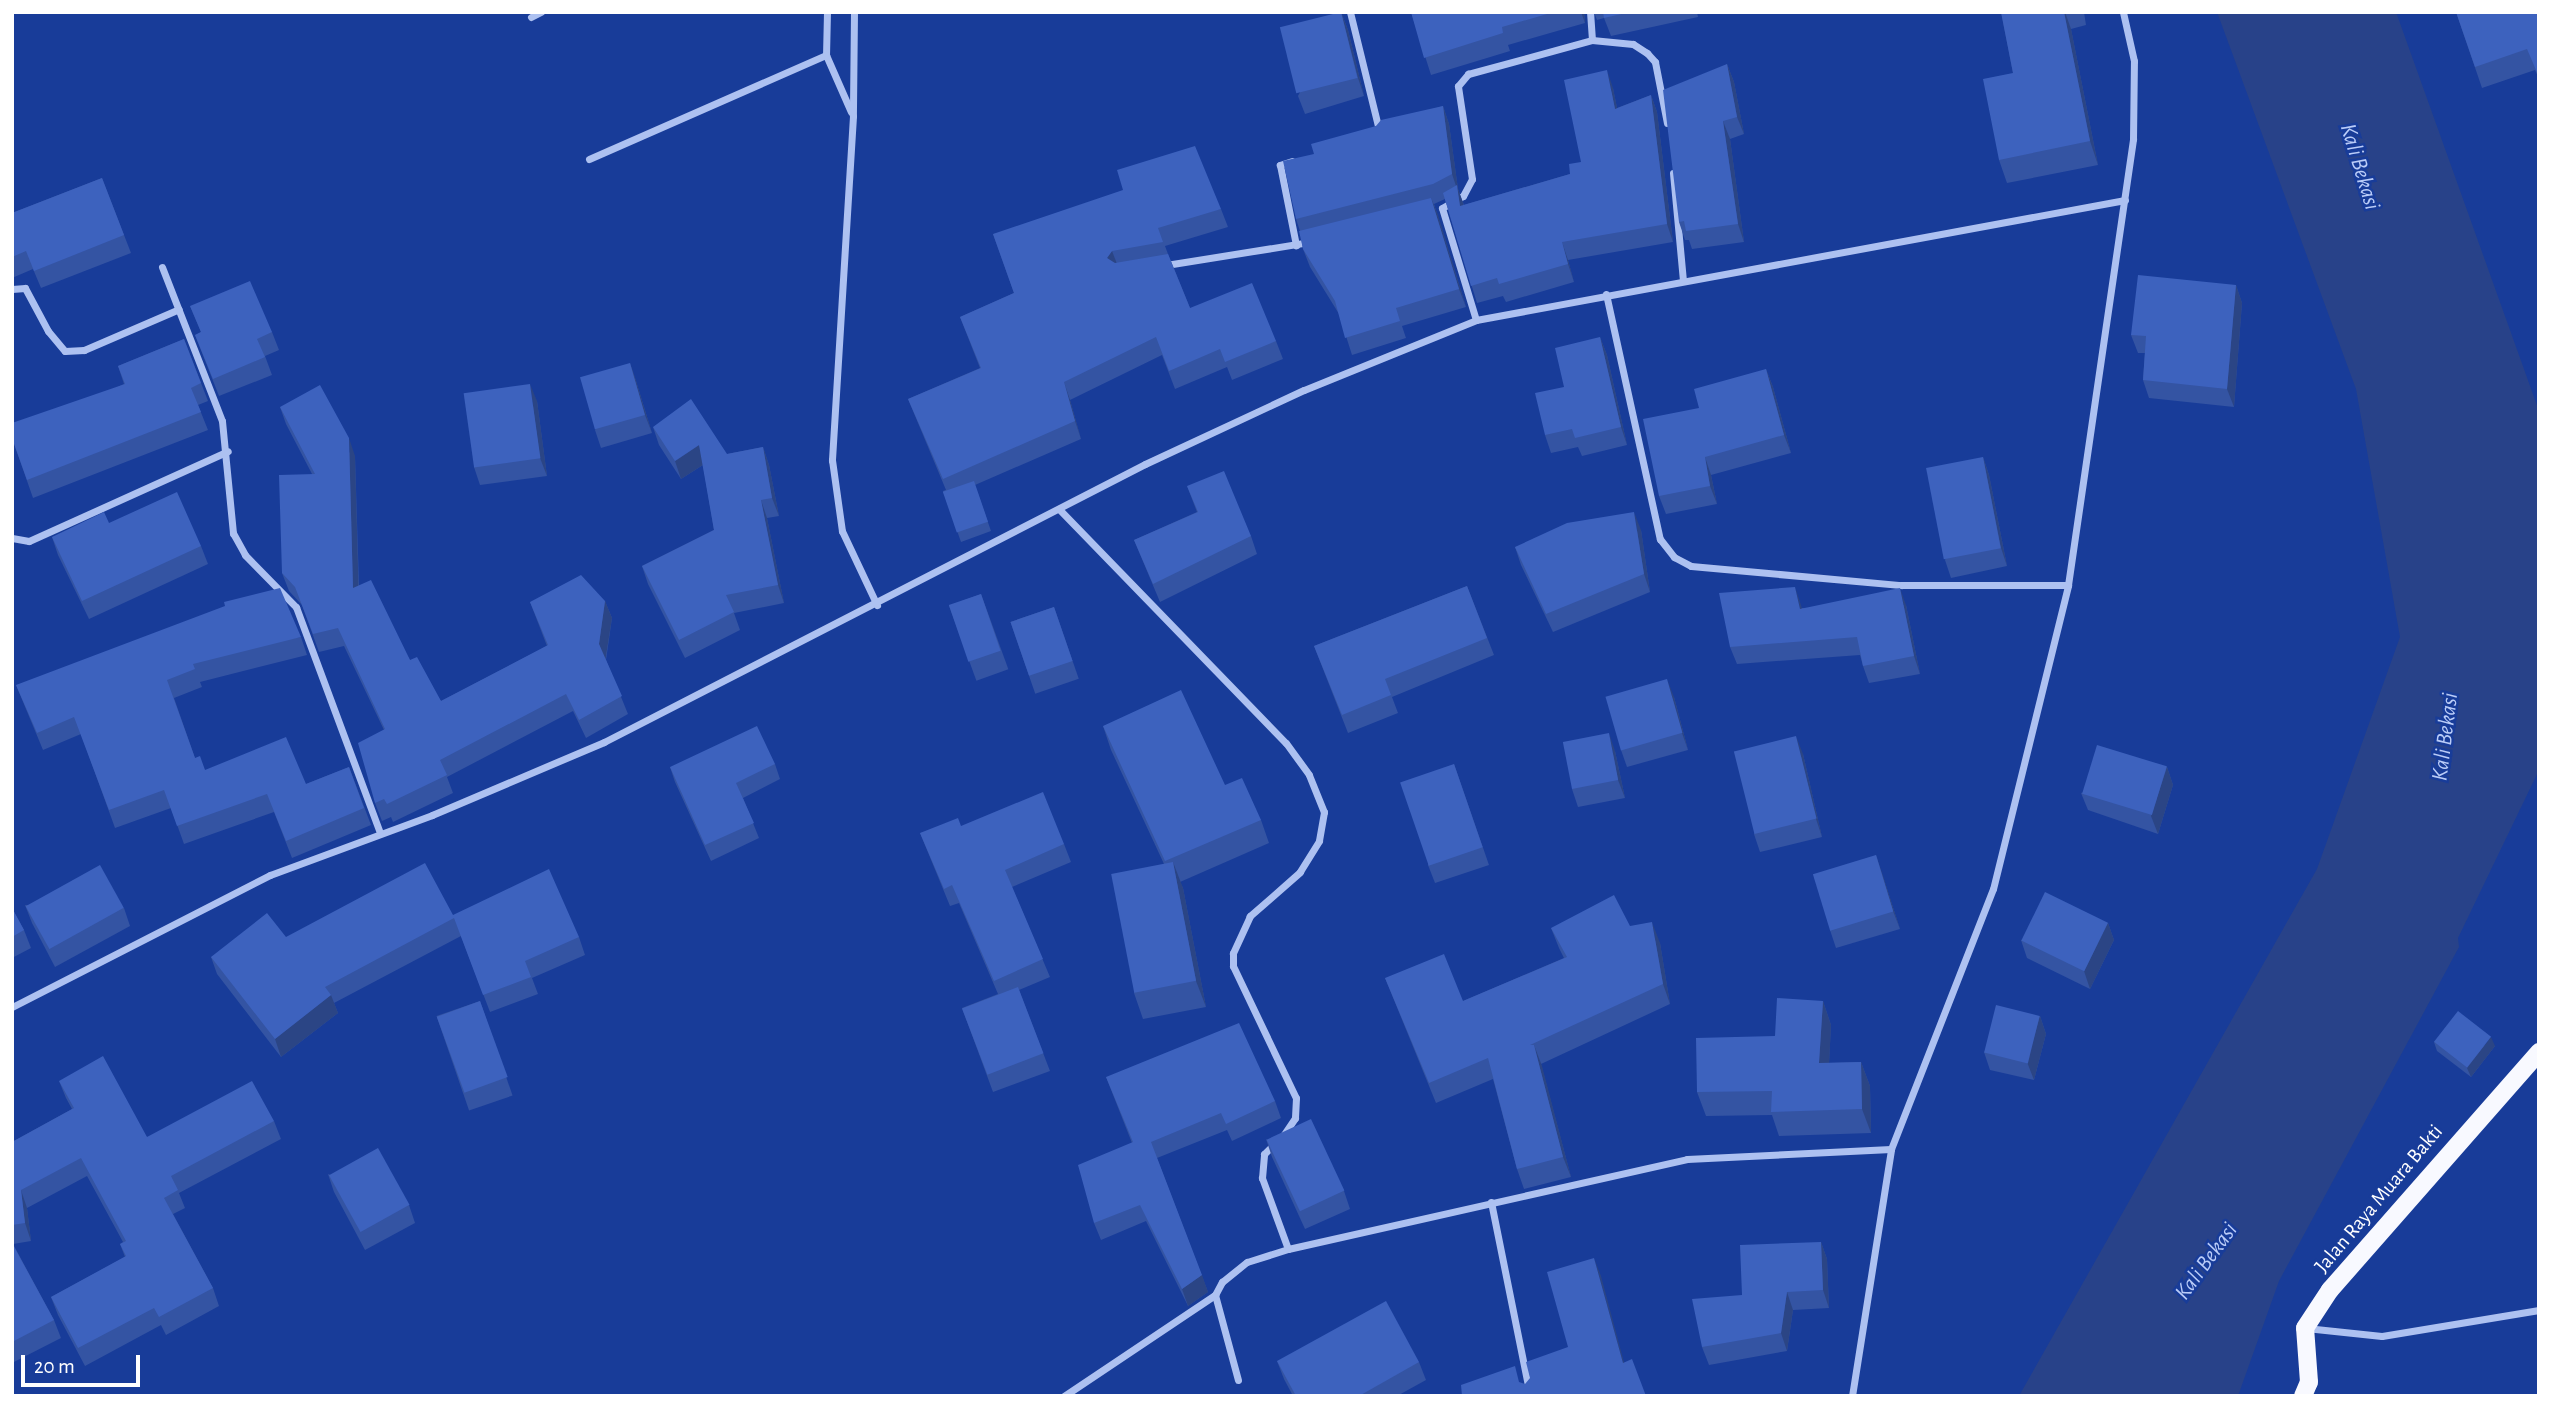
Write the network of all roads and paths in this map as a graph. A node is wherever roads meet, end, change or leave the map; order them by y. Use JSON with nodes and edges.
{"nodes":[{"id":1,"x":541,"y":12,"type":"edge"},
{"id":2,"x":827,"y":12,"type":"edge"},
{"id":3,"x":854,"y":12,"type":"edge"},
{"id":4,"x":1350,"y":12,"type":"edge"},
{"id":5,"x":1590,"y":12,"type":"edge"},
{"id":6,"x":2123,"y":12,"type":"edge"},
{"id":7,"x":531,"y":17,"type":"dead end"},
{"id":8,"x":1592,"y":40,"type":"junction"},
{"id":9,"x":826,"y":55,"type":"junction"},
{"id":10,"x":853,"y":116,"type":"junction"},
{"id":11,"x":1668,"y":130,"type":"edge"},
{"id":12,"x":1368,"y":141,"type":"edge"},
{"id":13,"x":1671,"y":156,"type":"edge"},
{"id":14,"x":1305,"y":158,"type":"edge"},
{"id":15,"x":589,"y":159,"type":"dead end"},
{"id":16,"x":2125,"y":200,"type":"junction"},
{"id":17,"x":1442,"y":208,"type":"junction"},
{"id":18,"x":1430,"y":211,"type":"edge"},
{"id":19,"x":1321,"y":239,"type":"edge"},
{"id":20,"x":1296,"y":245,"type":"junction"},
{"id":21,"x":162,"y":267,"type":"dead end"},
{"id":22,"x":1158,"y":267,"type":"edge"},
{"id":23,"x":1683,"y":280,"type":"junction"},
{"id":24,"x":12,"y":289,"type":"edge"},
{"id":25,"x":1606,"y":294,"type":"junction"},
{"id":26,"x":179,"y":309,"type":"junction"},
{"id":27,"x":1476,"y":320,"type":"junction"},
{"id":28,"x":228,"y":451,"type":"junction"},
{"id":29,"x":1059,"y":509,"type":"junction"},
{"id":30,"x":12,"y":538,"type":"edge"},
{"id":31,"x":2068,"y":585,"type":"junction"},
{"id":32,"x":877,"y":605,"type":"junction"},
{"id":33,"x":380,"y":833,"type":"junction"},
{"id":34,"x":12,"y":1007,"type":"edge"},
{"id":35,"x":2539,"y":1052,"type":"edge"},
{"id":36,"x":1891,"y":1149,"type":"junction"},
{"id":37,"x":1490,"y":1202,"type":"junction"},
{"id":38,"x":1288,"y":1249,"type":"junction"},
{"id":39,"x":1215,"y":1295,"type":"junction"},
{"id":40,"x":2539,"y":1310,"type":"edge"},
{"id":41,"x":2305,"y":1328,"type":"junction"},
{"id":42,"x":1238,"y":1380,"type":"dead end"},
{"id":43,"x":1064,"y":1396,"type":"edge"},
{"id":44,"x":1530,"y":1396,"type":"edge"},
{"id":45,"x":1852,"y":1396,"type":"edge"},
{"id":46,"x":2303,"y":1396,"type":"edge"}],
"edges":[{"from":1,"to":7,"type":"street"},
{"from":2,"to":9,"type":"street"},
{"from":3,"to":10,"type":"street"},
{"from":4,"to":12,"type":"street"},
{"from":5,"to":8,"type":"street"},
{"from":6,"to":16,"type":"street"},
{"from":8,"to":11,"type":"street"},
{"from":8,"to":17,"type":"street"},
{"from":9,"to":10,"type":"street"},
{"from":9,"to":15,"type":"street"},
{"from":10,"to":32,"type":"street"},
{"from":13,"to":23,"type":"street"},
{"from":14,"to":20,"type":"street"},
{"from":16,"to":23,"type":"street"},
{"from":16,"to":31,"type":"street"},
{"from":17,"to":18,"type":"street"},
{"from":17,"to":27,"type":"street"},
{"from":19,"to":20,"type":"street"},
{"from":20,"to":22,"type":"street"},
{"from":21,"to":26,"type":"street"},
{"from":23,"to":25,"type":"street"},
{"from":24,"to":26,"type":"street"},
{"from":25,"to":27,"type":"street"},
{"from":25,"to":31,"type":"street"},
{"from":26,"to":28,"type":"street"},
{"from":27,"to":29,"type":"street"},
{"from":28,"to":30,"type":"street"},
{"from":28,"to":33,"type":"street"},
{"from":29,"to":32,"type":"street"},
{"from":29,"to":38,"type":"street"},
{"from":31,"to":36,"type":"street"},
{"from":32,"to":33,"type":"street"},
{"from":33,"to":34,"type":"street"},
{"from":35,"to":41,"type":"main road","name":"Jalan Raya Muara Bakti"},
{"from":36,"to":37,"type":"street"},
{"from":36,"to":45,"type":"street"},
{"from":37,"to":38,"type":"street"},
{"from":37,"to":44,"type":"street"},
{"from":38,"to":39,"type":"street"},
{"from":39,"to":42,"type":"street"},
{"from":39,"to":43,"type":"street"},
{"from":40,"to":41,"type":"street"},
{"from":41,"to":46,"type":"main road"}]}
